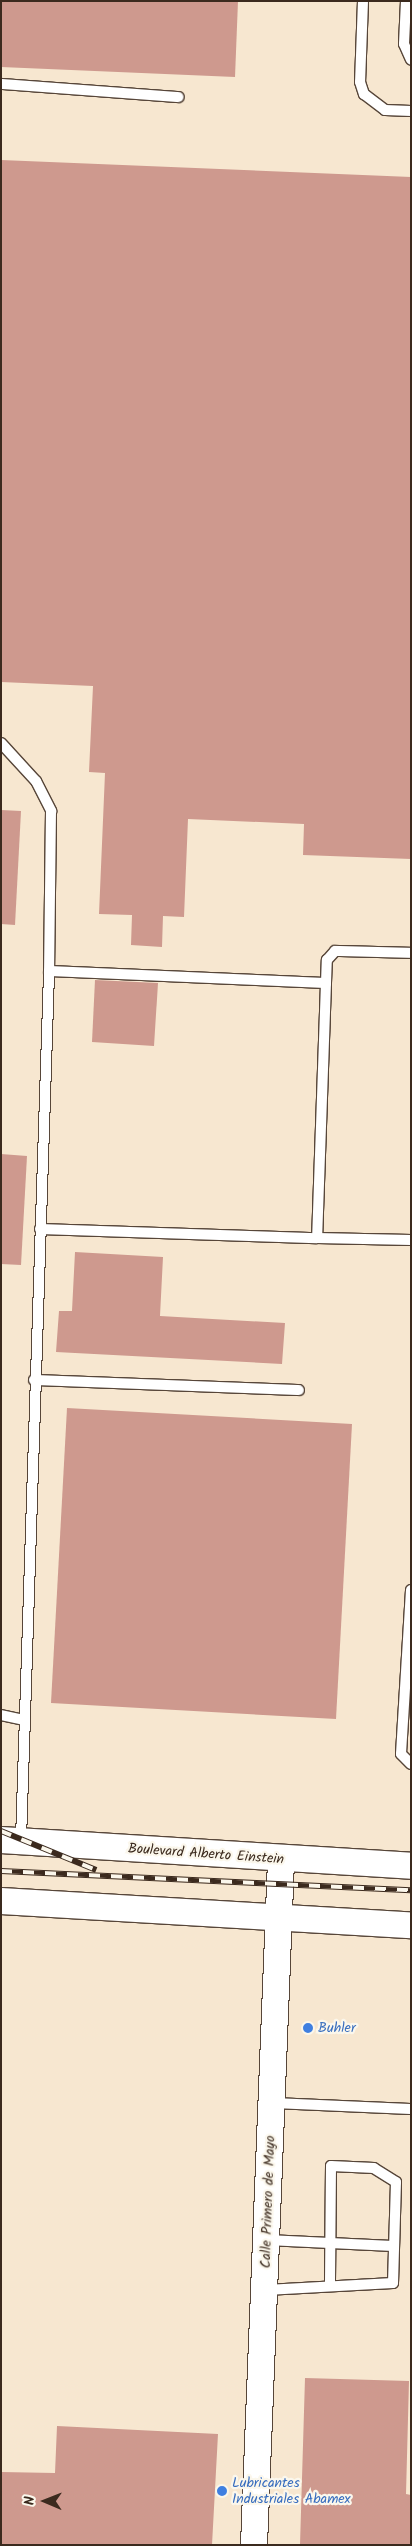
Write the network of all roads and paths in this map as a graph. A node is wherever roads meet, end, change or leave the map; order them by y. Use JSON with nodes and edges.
{"nodes":[{"id":1,"x":363,"y":1,"type":"edge"},
{"id":2,"x":406,"y":1,"type":"edge"},
{"id":3,"x":411,"y":60,"type":"edge"},
{"id":4,"x":1,"y":84,"type":"edge"},
{"id":5,"x":179,"y":97,"type":"dead end"},
{"id":6,"x":411,"y":111,"type":"edge"},
{"id":7,"x":1,"y":743,"type":"edge"},
{"id":8,"x":411,"y":953,"type":"edge"},
{"id":9,"x":49,"y":971,"type":"junction"},
{"id":10,"x":326,"y":983,"type":"junction"},
{"id":11,"x":40,"y":1229,"type":"junction"},
{"id":12,"x":317,"y":1238,"type":"junction"},
{"id":13,"x":411,"y":1240,"type":"edge"},
{"id":14,"x":34,"y":1380,"type":"junction"},
{"id":15,"x":299,"y":1390,"type":"dead end"},
{"id":16,"x":411,"y":1590,"type":"edge"},
{"id":17,"x":1,"y":1715,"type":"edge"},
{"id":18,"x":24,"y":1720,"type":"junction"},
{"id":19,"x":411,"y":1764,"type":"edge"},
{"id":20,"x":11,"y":1840,"type":"edge"},
{"id":21,"x":411,"y":1854,"type":"edge"},
{"id":22,"x":281,"y":1860,"type":"junction"},
{"id":23,"x":411,"y":1866,"type":"edge"},
{"id":24,"x":1,"y":1901,"type":"edge"},
{"id":25,"x":279,"y":1918,"type":"junction"},
{"id":26,"x":411,"y":1925,"type":"edge"},
{"id":27,"x":272,"y":2103,"type":"junction"},
{"id":28,"x":411,"y":2109,"type":"edge"},
{"id":29,"x":267,"y":2240,"type":"junction"},
{"id":30,"x":330,"y":2243,"type":"junction"},
{"id":31,"x":393,"y":2246,"type":"junction"},
{"id":32,"x":330,"y":2284,"type":"junction"},
{"id":33,"x":265,"y":2290,"type":"junction"},
{"id":34,"x":254,"y":2545,"type":"edge"}],
"edges":[{"from":1,"to":6,"type":"lane"},
{"from":2,"to":3,"type":"lane"},
{"from":4,"to":5,"type":"lane"},
{"from":7,"to":9,"type":"lane"},
{"from":8,"to":10,"type":"lane"},
{"from":9,"to":10,"type":"lane"},
{"from":9,"to":11,"type":"lane"},
{"from":10,"to":12,"type":"lane"},
{"from":11,"to":12,"type":"lane"},
{"from":11,"to":14,"type":"lane"},
{"from":12,"to":13,"type":"lane"},
{"from":14,"to":15,"type":"lane"},
{"from":14,"to":18,"type":"lane"},
{"from":16,"to":19,"type":"lane"},
{"from":17,"to":18,"type":"lane"},
{"from":18,"to":20,"type":"lane"},
{"from":20,"to":22,"type":"main road","name":"Boulevard Alberto Einstein"},
{"from":21,"to":22,"type":"lane"},
{"from":22,"to":23,"type":"main road","name":"Boulevard Alberto Einstein"},
{"from":22,"to":25,"type":"main road","name":"Calle Primero de Mayo"},
{"from":24,"to":25,"type":"main road"},
{"from":25,"to":26,"type":"main road"},
{"from":25,"to":27,"type":"main road","name":"Calle Primero de Mayo"},
{"from":27,"to":28,"type":"lane"},
{"from":27,"to":29,"type":"main road","name":"Calle Primero de Mayo"},
{"from":29,"to":30,"type":"lane"},
{"from":29,"to":33,"type":"main road","name":"Calle Primero de Mayo"},
{"from":30,"to":31,"type":"lane"},
{"from":30,"to":31,"type":"lane"},
{"from":30,"to":32,"type":"lane"},
{"from":31,"to":32,"type":"lane"},
{"from":32,"to":33,"type":"lane"},
{"from":33,"to":34,"type":"main road","name":"Calle Primero de Mayo"}]}
